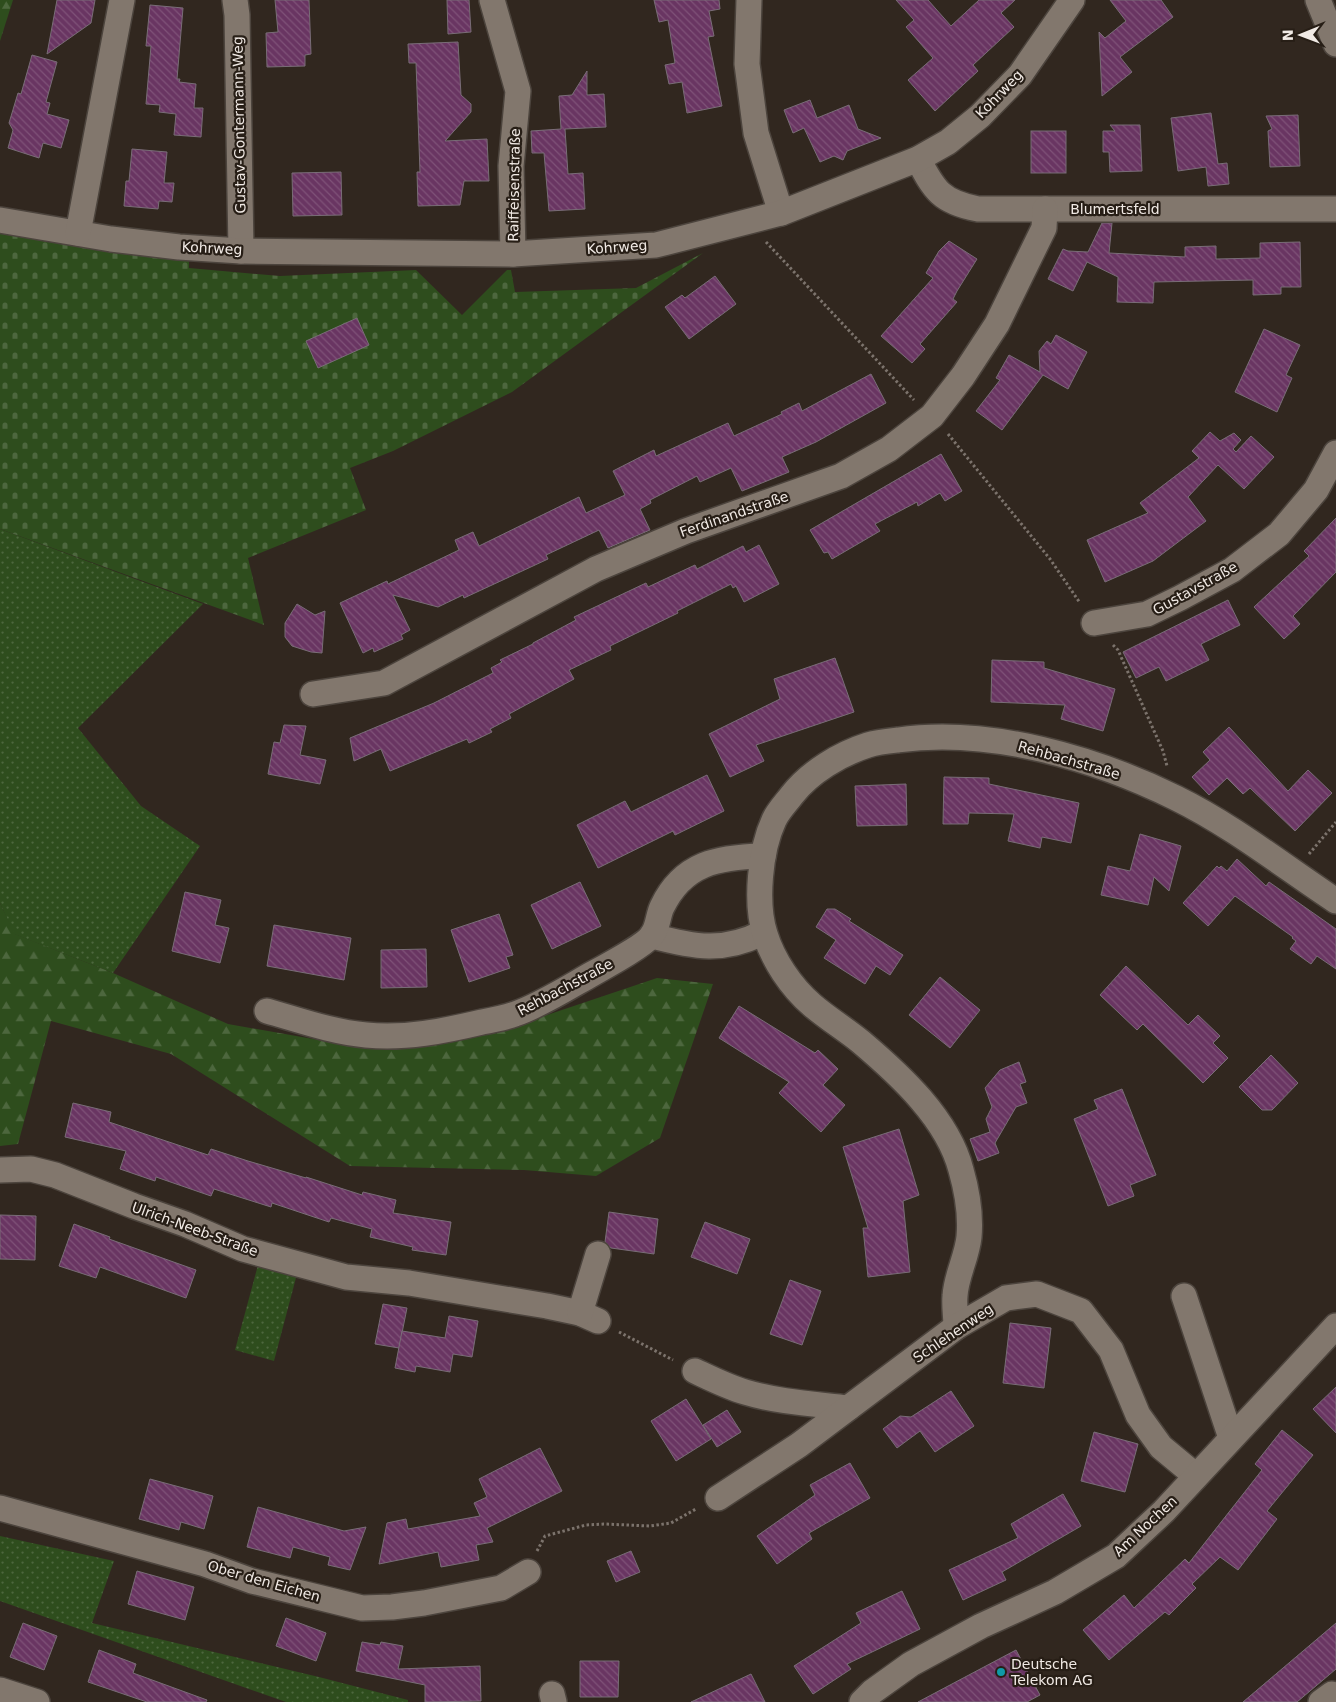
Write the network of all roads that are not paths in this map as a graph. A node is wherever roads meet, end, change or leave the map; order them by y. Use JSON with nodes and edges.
{"nodes":[{"id":1,"x":122,"y":0,"type":"edge"},
{"id":2,"x":235,"y":0,"type":"edge"},
{"id":3,"x":492,"y":0,"type":"edge"},
{"id":4,"x":749,"y":0,"type":"edge"},
{"id":5,"x":1318,"y":0,"type":"edge"},
{"id":6,"x":1065,"y":2,"type":"edge"},
{"id":7,"x":1336,"y":44,"type":"edge"},
{"id":8,"x":918,"y":159,"type":"junction"},
{"id":9,"x":1045,"y":209,"type":"junction"},
{"id":10,"x":1336,"y":209,"type":"edge"},
{"id":11,"x":781,"y":213,"type":"junction"},
{"id":12,"x":0,"y":220,"type":"edge"},
{"id":13,"x":78,"y":233,"type":"junction"},
{"id":14,"x":241,"y":251,"type":"junction"},
{"id":15,"x":513,"y":254,"type":"junction"},
{"id":16,"x":1336,"y":453,"type":"edge"},
{"id":17,"x":1094,"y":623,"type":"dead end"},
{"id":18,"x":314,"y":694,"type":"dead end"},
{"id":19,"x":762,"y":856,"type":"junction"},
{"id":20,"x":1336,"y":901,"type":"edge"},
{"id":21,"x":764,"y":932,"type":"junction"},
{"id":22,"x":652,"y":936,"type":"junction"},
{"id":23,"x":266,"y":1011,"type":"dead end"},
{"id":24,"x":0,"y":1170,"type":"edge"},
{"id":25,"x":598,"y":1254,"type":"dead end"},
{"id":26,"x":1184,"y":1296,"type":"dead end"},
{"id":27,"x":1336,"y":1326,"type":"edge"},
{"id":28,"x":956,"y":1327,"type":"junction"},
{"id":29,"x":696,"y":1371,"type":"road end"},
{"id":30,"x":848,"y":1408,"type":"junction"},
{"id":31,"x":1231,"y":1438,"type":"junction"},
{"id":32,"x":1196,"y":1476,"type":"junction"},
{"id":33,"x":718,"y":1498,"type":"road end"},
{"id":34,"x":0,"y":1508,"type":"edge"},
{"id":35,"x":528,"y":1572,"type":"road end"},
{"id":36,"x":0,"y":1690,"type":"edge"},
{"id":37,"x":36,"y":1702,"type":"edge"},
{"id":38,"x":862,"y":1702,"type":"edge"}],
"edges":[{"from":1,"to":13,"type":"street"},
{"from":2,"to":14,"type":"street","name":"Gustav-Gontermann-Weg"},
{"from":3,"to":15,"type":"street","name":"Raiffeisenstraße"},
{"from":4,"to":11,"type":"street"},
{"from":5,"to":7,"type":"street"},
{"from":6,"to":8,"type":"street","name":"Kohrweg"},
{"from":8,"to":9,"type":"street","name":"Blumertsfeld"},
{"from":8,"to":11,"type":"street","name":"Kohrweg"},
{"from":9,"to":10,"type":"street","name":"Blumertsfeld"},
{"from":9,"to":18,"type":"street","name":"Ferdinandstraße"},
{"from":11,"to":15,"type":"street","name":"Kohrweg"},
{"from":12,"to":13,"type":"street","name":"Kohrweg"},
{"from":13,"to":14,"type":"street","name":"Kohrweg"},
{"from":14,"to":15,"type":"street","name":"Kohrweg"},
{"from":16,"to":17,"type":"street","name":"Gustavstraße"},
{"from":19,"to":20,"type":"street","name":"Rehbachstraße"},
{"from":19,"to":21,"type":"street","name":"Rehbachstraße"},
{"from":19,"to":22,"type":"street"},
{"from":21,"to":22,"type":"street"},
{"from":21,"to":28,"type":"street","name":"Rehbachstraße"},
{"from":22,"to":23,"type":"street","name":"Rehbachstraße"},
{"from":24,"to":25,"type":"street","name":"Ulrich-Neeb-Straße"},
{"from":26,"to":31,"type":"street"},
{"from":27,"to":31,"type":"street","name":"Am Nochen"},
{"from":28,"to":30,"type":"street","name":"Schlehenweg"},
{"from":28,"to":32,"type":"street","name":"Schlehenweg"},
{"from":29,"to":30,"type":"street"},
{"from":30,"to":33,"type":"street","name":"Schlehenweg"},
{"from":31,"to":32,"type":"street","name":"Am Nochen"},
{"from":32,"to":38,"type":"street","name":"Am Nochen"},
{"from":34,"to":35,"type":"street","name":"Ober den Eichen"},
{"from":36,"to":37,"type":"street"}]}
